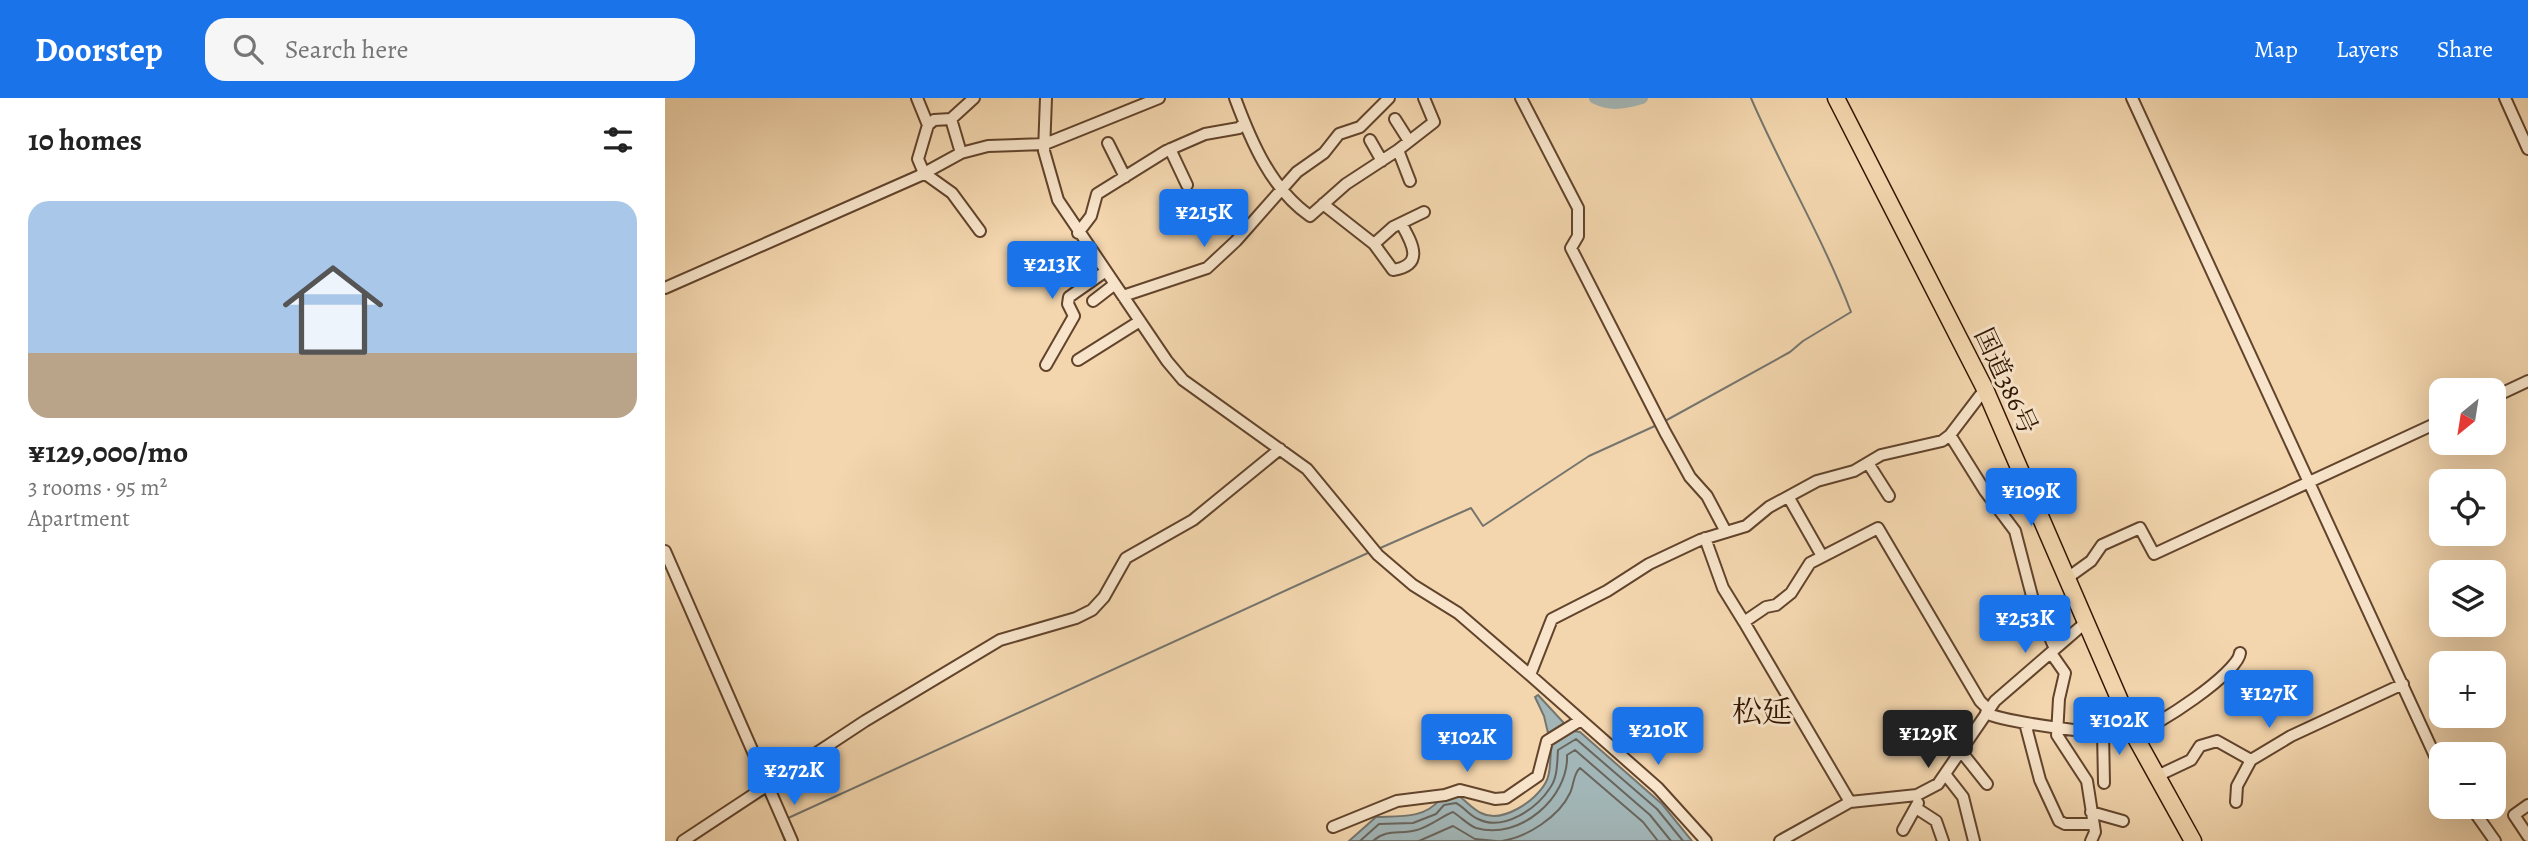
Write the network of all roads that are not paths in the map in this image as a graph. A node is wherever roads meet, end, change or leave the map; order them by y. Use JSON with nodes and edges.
{"nodes":[{"id":1,"x":917,"y":98,"type":"edge"},
{"id":2,"x":975,"y":98,"type":"edge"},
{"id":3,"x":1046,"y":98,"type":"edge"},
{"id":4,"x":1159,"y":98,"type":"edge"},
{"id":5,"x":1235,"y":98,"type":"edge"},
{"id":6,"x":1389,"y":98,"type":"edge"},
{"id":7,"x":1424,"y":98,"type":"edge"},
{"id":8,"x":1521,"y":98,"type":"edge"},
{"id":9,"x":1836,"y":98,"type":"edge"},
{"id":10,"x":2132,"y":98,"type":"edge"},
{"id":11,"x":2505,"y":98,"type":"edge"},
{"id":12,"x":951,"y":119,"type":"junction"},
{"id":13,"x":1395,"y":119,"type":"dead end"},
{"id":14,"x":1244,"y":123,"type":"junction"},
{"id":15,"x":928,"y":125,"type":"junction"},
{"id":16,"x":1370,"y":140,"type":"dead end"},
{"id":17,"x":1409,"y":141,"type":"junction"},
{"id":18,"x":2527,"y":143,"type":"edge"},
{"id":19,"x":1045,"y":144,"type":"junction"},
{"id":20,"x":1108,"y":144,"type":"dead end"},
{"id":21,"x":1170,"y":149,"type":"junction"},
{"id":22,"x":1398,"y":150,"type":"junction"},
{"id":23,"x":961,"y":153,"type":"junction"},
{"id":24,"x":1382,"y":161,"type":"junction"},
{"id":25,"x":924,"y":173,"type":"junction"},
{"id":26,"x":1125,"y":177,"type":"junction"},
{"id":27,"x":1410,"y":181,"type":"dead end"},
{"id":28,"x":1187,"y":185,"type":"dead end"},
{"id":29,"x":1283,"y":192,"type":"junction"},
{"id":30,"x":1323,"y":204,"type":"junction"},
{"id":31,"x":1424,"y":212,"type":"dead end"},
{"id":32,"x":1402,"y":225,"type":"junction"},
{"id":33,"x":980,"y":230,"type":"dead end"},
{"id":34,"x":1078,"y":233,"type":"junction"},
{"id":35,"x":1374,"y":244,"type":"junction"},
{"id":36,"x":1106,"y":271,"type":"junction"},
{"id":37,"x":1115,"y":285,"type":"junction"},
{"id":38,"x":665,"y":288,"type":"edge"},
{"id":39,"x":1123,"y":296,"type":"junction"},
{"id":40,"x":1093,"y":301,"type":"dead end"},
{"id":41,"x":1140,"y":321,"type":"junction"},
{"id":42,"x":1078,"y":360,"type":"dead end"},
{"id":43,"x":1046,"y":365,"type":"dead end"},
{"id":44,"x":2528,"y":381,"type":"edge"},
{"id":45,"x":1985,"y":389,"type":"junction"},
{"id":46,"x":2506,"y":391,"type":"edge"},
{"id":47,"x":2429,"y":427,"type":"edge"},
{"id":48,"x":1950,"y":435,"type":"junction"},
{"id":49,"x":1280,"y":449,"type":"junction"},
{"id":50,"x":1868,"y":463,"type":"junction"},
{"id":51,"x":2310,"y":482,"type":"junction"},
{"id":52,"x":1889,"y":496,"type":"dead end"},
{"id":53,"x":1789,"y":498,"type":"junction"},
{"id":54,"x":1726,"y":532,"type":"junction"},
{"id":55,"x":1705,"y":538,"type":"junction"},
{"id":56,"x":665,"y":551,"type":"edge"},
{"id":57,"x":1822,"y":556,"type":"junction"},
{"id":58,"x":2066,"y":579,"type":"junction"},
{"id":59,"x":1744,"y":622,"type":"junction"},
{"id":60,"x":2085,"y":623,"type":"junction"},
{"id":61,"x":2053,"y":651,"type":"junction"},
{"id":62,"x":2240,"y":653,"type":"dead end"},
{"id":63,"x":1530,"y":675,"type":"junction"},
{"id":64,"x":2403,"y":684,"type":"junction"},
{"id":65,"x":1987,"y":712,"type":"junction"},
{"id":66,"x":1581,"y":720,"type":"junction"},
{"id":67,"x":2025,"y":723,"type":"junction"},
{"id":68,"x":2057,"y":727,"type":"junction"},
{"id":69,"x":2103,"y":731,"type":"junction"},
{"id":70,"x":2134,"y":734,"type":"junction"},
{"id":71,"x":2429,"y":742,"type":"edge"},
{"id":72,"x":1960,"y":750,"type":"junction"},
{"id":73,"x":2251,"y":760,"type":"junction"},
{"id":74,"x":1945,"y":774,"type":"junction"},
{"id":75,"x":2155,"y":777,"type":"junction"},
{"id":76,"x":2104,"y":783,"type":"dead end"},
{"id":77,"x":1987,"y":784,"type":"dead end"},
{"id":78,"x":767,"y":787,"type":"junction"},
{"id":79,"x":1921,"y":794,"type":"junction"},
{"id":80,"x":1850,"y":802,"type":"junction"},
{"id":81,"x":2236,"y":802,"type":"dead end"},
{"id":82,"x":2528,"y":805,"type":"edge"},
{"id":83,"x":1916,"y":807,"type":"junction"},
{"id":84,"x":2092,"y":818,"type":"junction"},
{"id":85,"x":2479,"y":819,"type":"edge"},
{"id":86,"x":2123,"y":821,"type":"dead end"},
{"id":87,"x":1333,"y":827,"type":"dead end"},
{"id":88,"x":1903,"y":830,"type":"dead end"},
{"id":89,"x":2528,"y":836,"type":"edge"},
{"id":90,"x":683,"y":841,"type":"edge"},
{"id":91,"x":792,"y":841,"type":"edge"},
{"id":92,"x":1706,"y":841,"type":"edge"},
{"id":93,"x":1780,"y":841,"type":"edge"},
{"id":94,"x":1943,"y":841,"type":"edge"},
{"id":95,"x":1974,"y":841,"type":"edge"},
{"id":96,"x":2091,"y":841,"type":"edge"},
{"id":97,"x":2193,"y":841,"type":"edge"},
{"id":98,"x":2495,"y":841,"type":"edge"}],
"edges":[{"from":1,"to":15,"type":"street"},
{"from":2,"to":12,"type":"street"},
{"from":3,"to":19,"type":"street"},
{"from":4,"to":19,"type":"street"},
{"from":5,"to":14,"type":"street"},
{"from":6,"to":29,"type":"street"},
{"from":7,"to":17,"type":"street"},
{"from":8,"to":54,"type":"street"},
{"from":9,"to":45,"type":"highway","name":"国道386号"},
{"from":10,"to":51,"type":"street"},
{"from":11,"to":18,"type":"street"},
{"from":12,"to":15,"type":"street"},
{"from":12,"to":23,"type":"street"},
{"from":13,"to":17,"type":"street"},
{"from":14,"to":21,"type":"street"},
{"from":14,"to":29,"type":"street"},
{"from":15,"to":25,"type":"street"},
{"from":16,"to":24,"type":"street"},
{"from":17,"to":22,"type":"street"},
{"from":19,"to":23,"type":"street"},
{"from":19,"to":34,"type":"street"},
{"from":20,"to":26,"type":"street"},
{"from":21,"to":26,"type":"street"},
{"from":21,"to":28,"type":"street"},
{"from":22,"to":24,"type":"street"},
{"from":22,"to":27,"type":"street"},
{"from":23,"to":25,"type":"street"},
{"from":24,"to":30,"type":"street"},
{"from":25,"to":33,"type":"street"},
{"from":25,"to":38,"type":"street"},
{"from":26,"to":34,"type":"street"},
{"from":29,"to":30,"type":"street"},
{"from":29,"to":39,"type":"street"},
{"from":30,"to":35,"type":"street"},
{"from":31,"to":32,"type":"street"},
{"from":32,"to":35,"type":"street"},
{"from":32,"to":35,"type":"street"},
{"from":34,"to":36,"type":"street"},
{"from":36,"to":37,"type":"street"},
{"from":36,"to":43,"type":"street"},
{"from":37,"to":39,"type":"street"},
{"from":37,"to":40,"type":"street"},
{"from":39,"to":41,"type":"street"},
{"from":41,"to":42,"type":"street"},
{"from":41,"to":49,"type":"street"},
{"from":44,"to":46,"type":"street"},
{"from":45,"to":48,"type":"street"},
{"from":45,"to":58,"type":"highway","name":"国道386号"},
{"from":47,"to":51,"type":"street"},
{"from":48,"to":50,"type":"street"},
{"from":48,"to":61,"type":"street"},
{"from":49,"to":63,"type":"street"},
{"from":49,"to":78,"type":"street"},
{"from":50,"to":52,"type":"street"},
{"from":50,"to":53,"type":"street"},
{"from":51,"to":58,"type":"street"},
{"from":51,"to":64,"type":"street"},
{"from":53,"to":54,"type":"street"},
{"from":53,"to":57,"type":"street"},
{"from":54,"to":55,"type":"street"},
{"from":55,"to":59,"type":"street"},
{"from":55,"to":63,"type":"street"},
{"from":56,"to":78,"type":"street"},
{"from":57,"to":59,"type":"street"},
{"from":57,"to":65,"type":"street"},
{"from":58,"to":60,"type":"highway","name":"国道386号"},
{"from":59,"to":80,"type":"street"},
{"from":60,"to":61,"type":"street"},
{"from":60,"to":70,"type":"highway","name":"国道386号"},
{"from":61,"to":65,"type":"street"},
{"from":61,"to":68,"type":"street"},
{"from":62,"to":70,"type":"street"},
{"from":63,"to":66,"type":"street"},
{"from":64,"to":71,"type":"street"},
{"from":64,"to":73,"type":"street"},
{"from":65,"to":67,"type":"street"},
{"from":65,"to":72,"type":"street"},
{"from":66,"to":87,"type":"street"},
{"from":66,"to":92,"type":"street"},
{"from":67,"to":68,"type":"street"},
{"from":67,"to":84,"type":"street"},
{"from":68,"to":69,"type":"street"},
{"from":68,"to":84,"type":"street"},
{"from":69,"to":70,"type":"street"},
{"from":69,"to":76,"type":"street"},
{"from":70,"to":75,"type":"highway","name":"国道386号"},
{"from":72,"to":74,"type":"street"},
{"from":72,"to":77,"type":"street"},
{"from":73,"to":75,"type":"street"},
{"from":73,"to":81,"type":"street"},
{"from":74,"to":79,"type":"street"},
{"from":74,"to":95,"type":"street"},
{"from":75,"to":97,"type":"highway","name":"国道386号"},
{"from":78,"to":90,"type":"street"},
{"from":78,"to":91,"type":"street"},
{"from":79,"to":80,"type":"street"},
{"from":79,"to":83,"type":"street"},
{"from":80,"to":93,"type":"street"},
{"from":82,"to":89,"type":"street"},
{"from":83,"to":88,"type":"street"},
{"from":83,"to":94,"type":"street"},
{"from":84,"to":86,"type":"street"},
{"from":84,"to":96,"type":"street"},
{"from":85,"to":98,"type":"street"}]}
